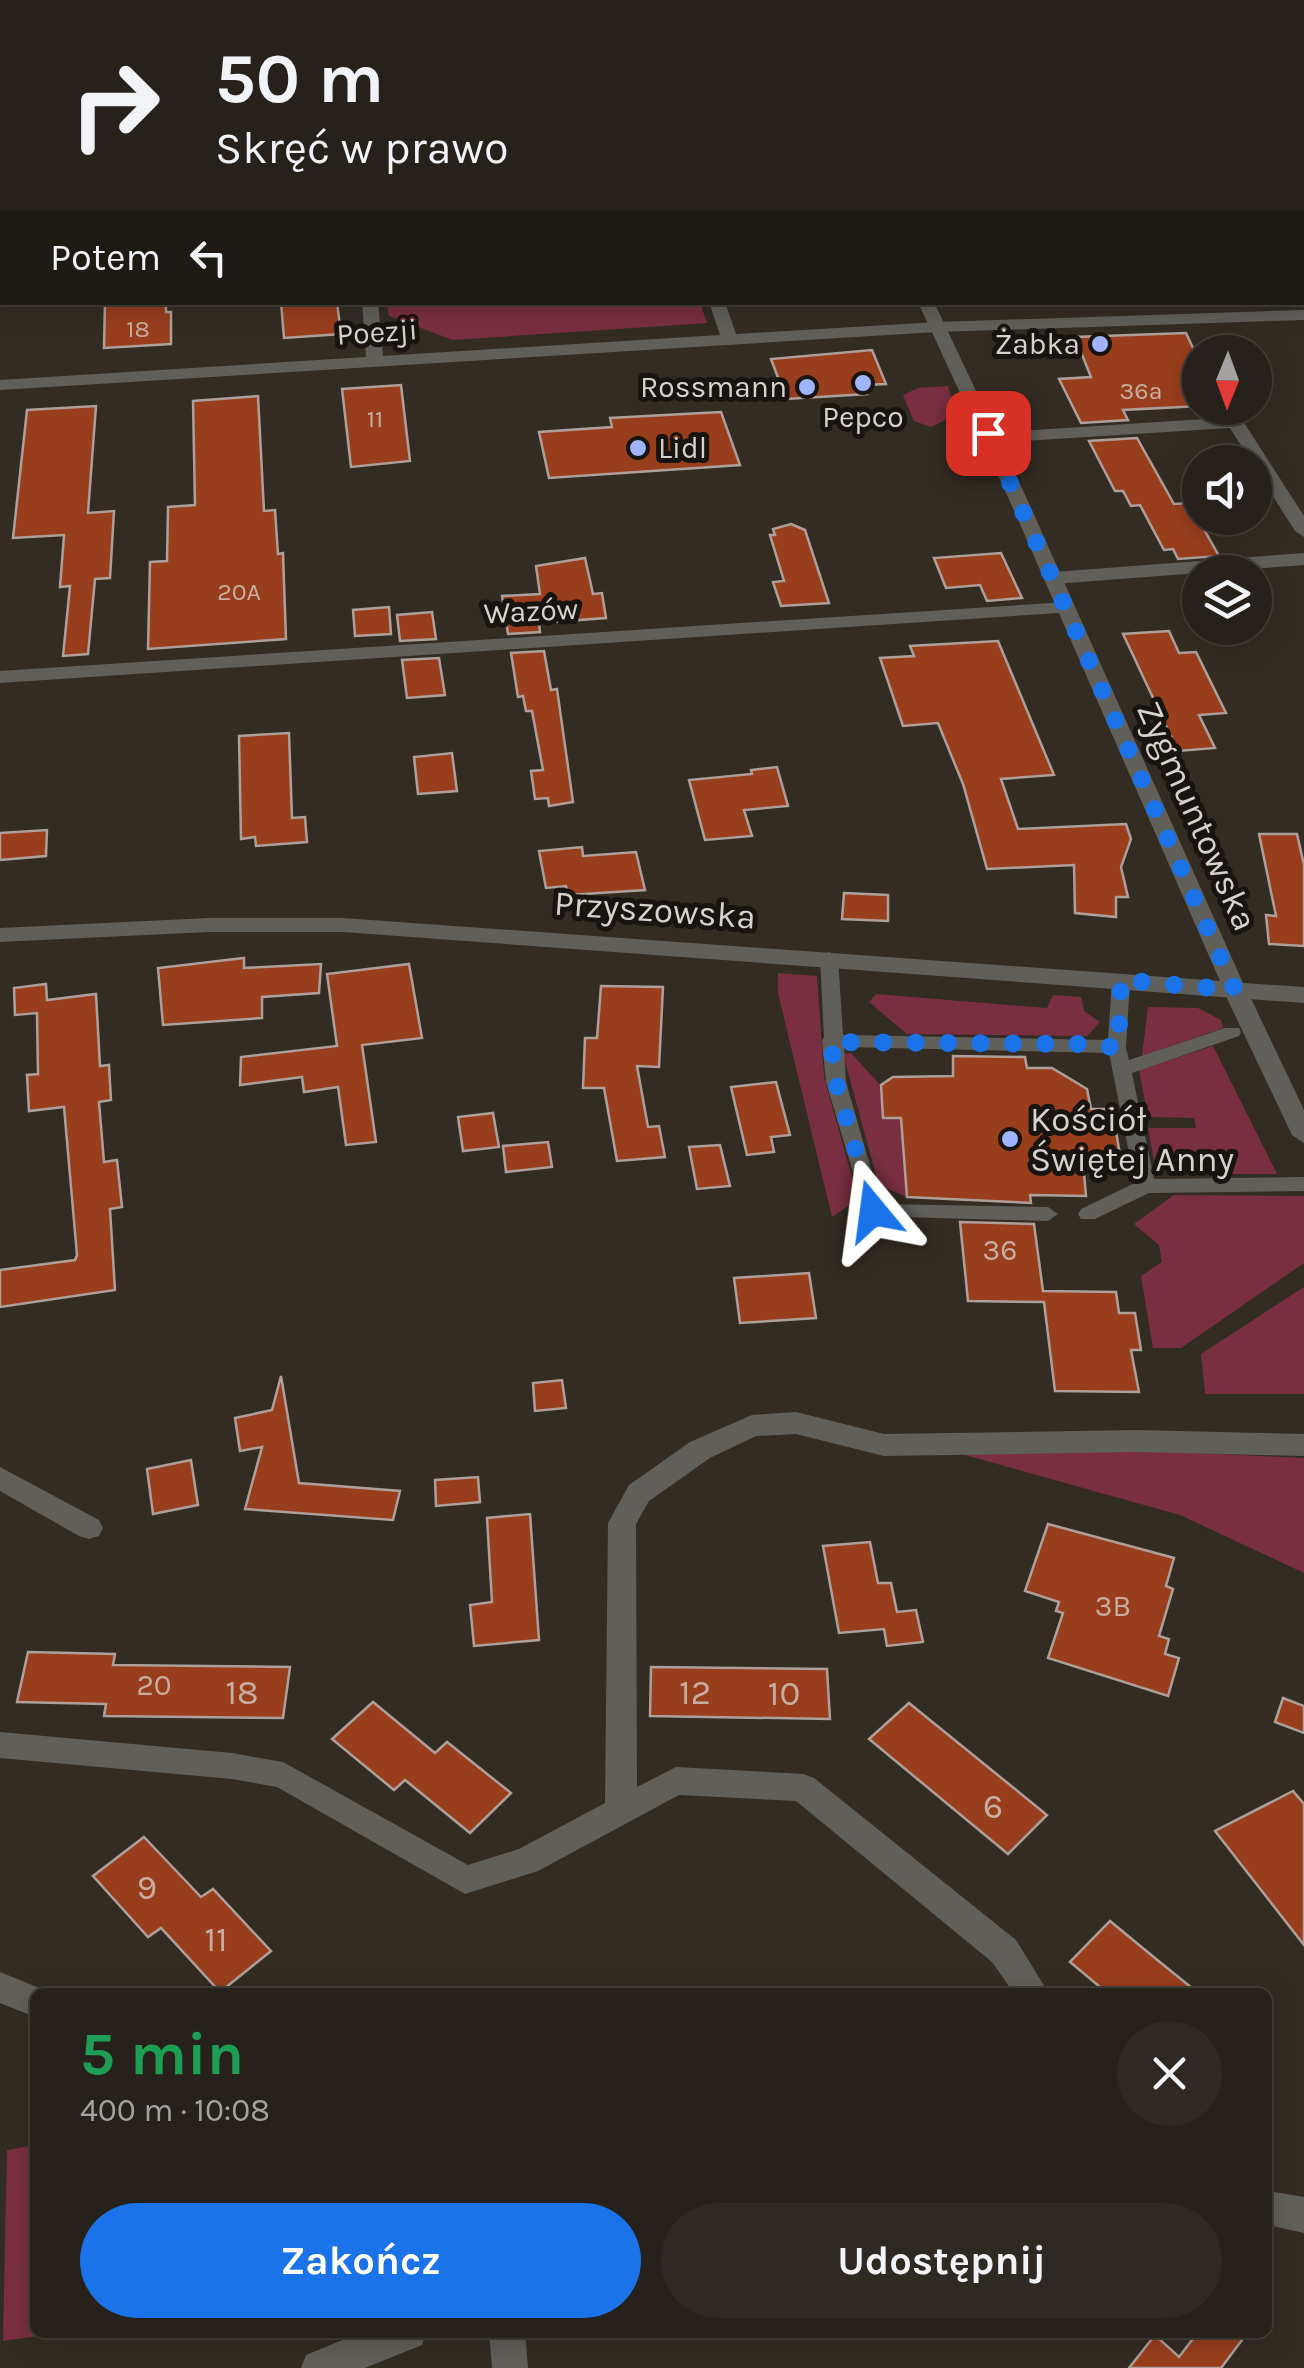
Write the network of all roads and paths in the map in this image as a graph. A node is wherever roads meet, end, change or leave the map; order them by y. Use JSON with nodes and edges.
{"nodes":[{"id":1,"x":370,"y":305,"type":"edge"},
{"id":2,"x":719,"y":305,"type":"edge"},
{"id":3,"x":927,"y":305,"type":"edge"},
{"id":4,"x":1304,"y":315,"type":"edge"},
{"id":5,"x":938,"y":327,"type":"junction"},
{"id":6,"x":730,"y":340,"type":"junction"},
{"id":7,"x":376,"y":360,"type":"junction"},
{"id":8,"x":0,"y":385,"type":"edge"},
{"id":9,"x":991,"y":438,"type":"junction"},
{"id":10,"x":1304,"y":531,"type":"edge"},
{"id":11,"x":1304,"y":559,"type":"edge"},
{"id":12,"x":1054,"y":578,"type":"junction"},
{"id":13,"x":1067,"y":608,"type":"junction"},
{"id":14,"x":0,"y":677,"type":"edge"},
{"id":15,"x":0,"y":935,"type":"edge"},
{"id":16,"x":829,"y":958,"type":"junction"},
{"id":17,"x":1121,"y":980,"type":"junction"},
{"id":18,"x":1235,"y":990,"type":"junction"},
{"id":19,"x":1304,"y":995,"type":"edge"},
{"id":20,"x":1232,"y":1032,"type":"dead end"},
{"id":21,"x":831,"y":1042,"type":"junction"},
{"id":22,"x":1118,"y":1048,"type":"junction"},
{"id":23,"x":1124,"y":1069,"type":"junction"},
{"id":24,"x":1304,"y":1135,"type":"edge"},
{"id":25,"x":1304,"y":1184,"type":"edge"},
{"id":26,"x":1146,"y":1186,"type":"junction"},
{"id":27,"x":1048,"y":1214,"type":"dead end"},
{"id":28,"x":1088,"y":1214,"type":"dead end"},
{"id":29,"x":1304,"y":1445,"type":"edge"},
{"id":30,"x":0,"y":1478,"type":"edge"},
{"id":31,"x":89,"y":1528,"type":"dead end"},
{"id":32,"x":0,"y":1745,"type":"edge"},
{"id":33,"x":620,"y":1811,"type":"junction"},
{"id":34,"x":0,"y":1987,"type":"edge"},
{"id":35,"x":1029,"y":1988,"type":"edge"},
{"id":36,"x":30,"y":2000,"type":"edge"},
{"id":37,"x":1272,"y":2209,"type":"edge"},
{"id":38,"x":1304,"y":2215,"type":"edge"},
{"id":39,"x":394,"y":2338,"type":"edge"},
{"id":40,"x":508,"y":2338,"type":"edge"},
{"id":41,"x":318,"y":2368,"type":"edge"},
{"id":42,"x":510,"y":2368,"type":"edge"}],
"edges":[{"from":1,"to":7,"type":"street"},
{"from":2,"to":6,"type":"street"},
{"from":3,"to":5,"type":"street","name":"Zygmuntowska"},
{"from":4,"to":5,"type":"street","name":"Poezji"},
{"from":5,"to":6,"type":"street","name":"Poezji"},
{"from":5,"to":9,"type":"street","name":"Zygmuntowska"},
{"from":6,"to":7,"type":"street","name":"Poezji"},
{"from":7,"to":8,"type":"street","name":"Poezji"},
{"from":9,"to":10,"type":"street"},
{"from":9,"to":12,"type":"street","name":"Zygmuntowska"},
{"from":11,"to":12,"type":"street"},
{"from":12,"to":13,"type":"street","name":"Zygmuntowska"},
{"from":13,"to":14,"type":"street","name":"Wazów"},
{"from":13,"to":18,"type":"street","name":"Zygmuntowska"},
{"from":15,"to":16,"type":"street","name":"Przyszowska"},
{"from":16,"to":17,"type":"street","name":"Przyszowska"},
{"from":16,"to":21,"type":"street"},
{"from":17,"to":18,"type":"street","name":"Przyszowska"},
{"from":17,"to":22,"type":"street"},
{"from":18,"to":19,"type":"street","name":"Przyszowska"},
{"from":18,"to":24,"type":"street","name":"Zygmuntowska"},
{"from":20,"to":23,"type":"street"},
{"from":21,"to":22,"type":"street"},
{"from":21,"to":27,"type":"street"},
{"from":22,"to":23,"type":"street"},
{"from":23,"to":26,"type":"street"},
{"from":25,"to":26,"type":"street"},
{"from":26,"to":28,"type":"street"},
{"from":29,"to":33,"type":"street"},
{"from":30,"to":31,"type":"street"},
{"from":32,"to":33,"type":"street"},
{"from":33,"to":35,"type":"street"},
{"from":34,"to":36,"type":"street"},
{"from":37,"to":38,"type":"street"},
{"from":39,"to":41,"type":"street"},
{"from":40,"to":42,"type":"street"}]}
